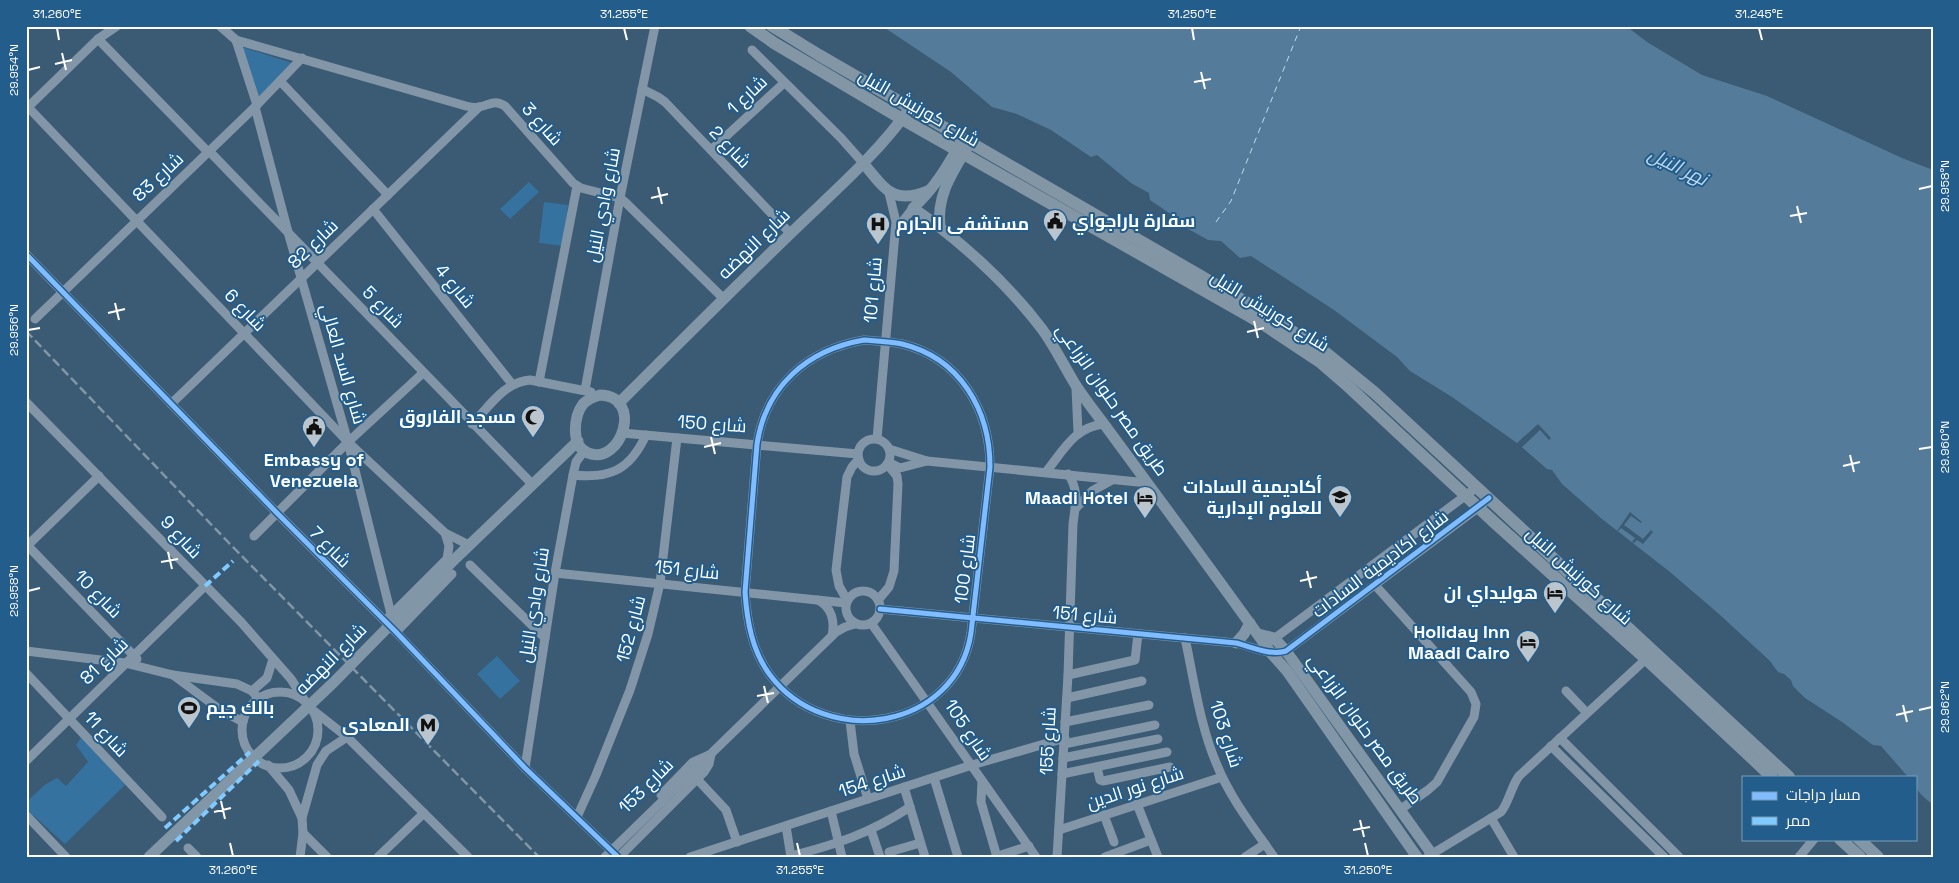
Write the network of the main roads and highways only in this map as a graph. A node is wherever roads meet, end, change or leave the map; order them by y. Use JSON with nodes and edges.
{"nodes":[{"id":1,"x":750,"y":26,"type":"edge"},
{"id":2,"x":772,"y":26,"type":"edge"},
{"id":3,"x":910,"y":108,"type":"junction"},
{"id":4,"x":902,"y":118,"type":"junction"},
{"id":5,"x":963,"y":146,"type":"junction"},
{"id":6,"x":864,"y":164,"type":"junction"},
{"id":7,"x":945,"y":177,"type":"junction"},
{"id":8,"x":933,"y":188,"type":"junction"},
{"id":9,"x":940,"y":227,"type":"junction"},
{"id":10,"x":619,"y":403,"type":"junction"},
{"id":11,"x":581,"y":446,"type":"junction"},
{"id":12,"x":1250,"y":623,"type":"junction"},
{"id":13,"x":1236,"y":644,"type":"road end"},
{"id":14,"x":1270,"y":645,"type":"junction"},
{"id":15,"x":1771,"y":776,"type":"edge"},
{"id":16,"x":1788,"y":776,"type":"edge"},
{"id":17,"x":1841,"y":840,"type":"edge"},
{"id":18,"x":1860,"y":840,"type":"edge"},
{"id":19,"x":1431,"y":856,"type":"edge"},
{"id":20,"x":149,"y":857,"type":"edge"},
{"id":21,"x":1417,"y":857,"type":"edge"},
{"id":22,"x":1860,"y":857,"type":"edge"},
{"id":23,"x":1878,"y":857,"type":"edge"}],
"edges":[{"from":1,"to":4,"type":"highway","name":"شارع كورنيش النيل"},
{"from":2,"to":3,"type":"highway","name":"شارع كورنيش النيل"},
{"from":3,"to":4,"type":"main road","name":"شارع النهضه"},
{"from":3,"to":5,"type":"highway","name":"شارع كورنيش النيل"},
{"from":4,"to":5,"type":"highway","name":"شارع كورنيش النيل"},
{"from":4,"to":6,"type":"main road","name":"شارع النهضه"},
{"from":5,"to":7,"type":"main road"},
{"from":5,"to":15,"type":"highway","name":"شارع كورنيش النيل"},
{"from":5,"to":16,"type":"highway","name":"شارع كورنيش النيل"},
{"from":6,"to":8,"type":"main road"},
{"from":6,"to":10,"type":"main road","name":"شارع النهضه"},
{"from":7,"to":8,"type":"main road"},
{"from":7,"to":9,"type":"main road"},
{"from":8,"to":9,"type":"main road","name":"طريق مصر حلوان الزراعي"},
{"from":9,"to":12,"type":"main road","name":"طريق مصر حلوان الزراعي"},
{"from":10,"to":11,"type":"main road"},
{"from":10,"to":11,"type":"main road"},
{"from":11,"to":20,"type":"main road","name":"شارع النهضه"},
{"from":12,"to":13,"type":"main road"},
{"from":12,"to":14,"type":"main road","name":"طريق مصر حلوان الزراعي"},
{"from":14,"to":19,"type":"main road","name":"طريق مصر حلوان الزراعي"},
{"from":14,"to":21,"type":"main road","name":"طريق مصر حلوان الزراعي"},
{"from":17,"to":22,"type":"highway"},
{"from":18,"to":23,"type":"highway"}]}
